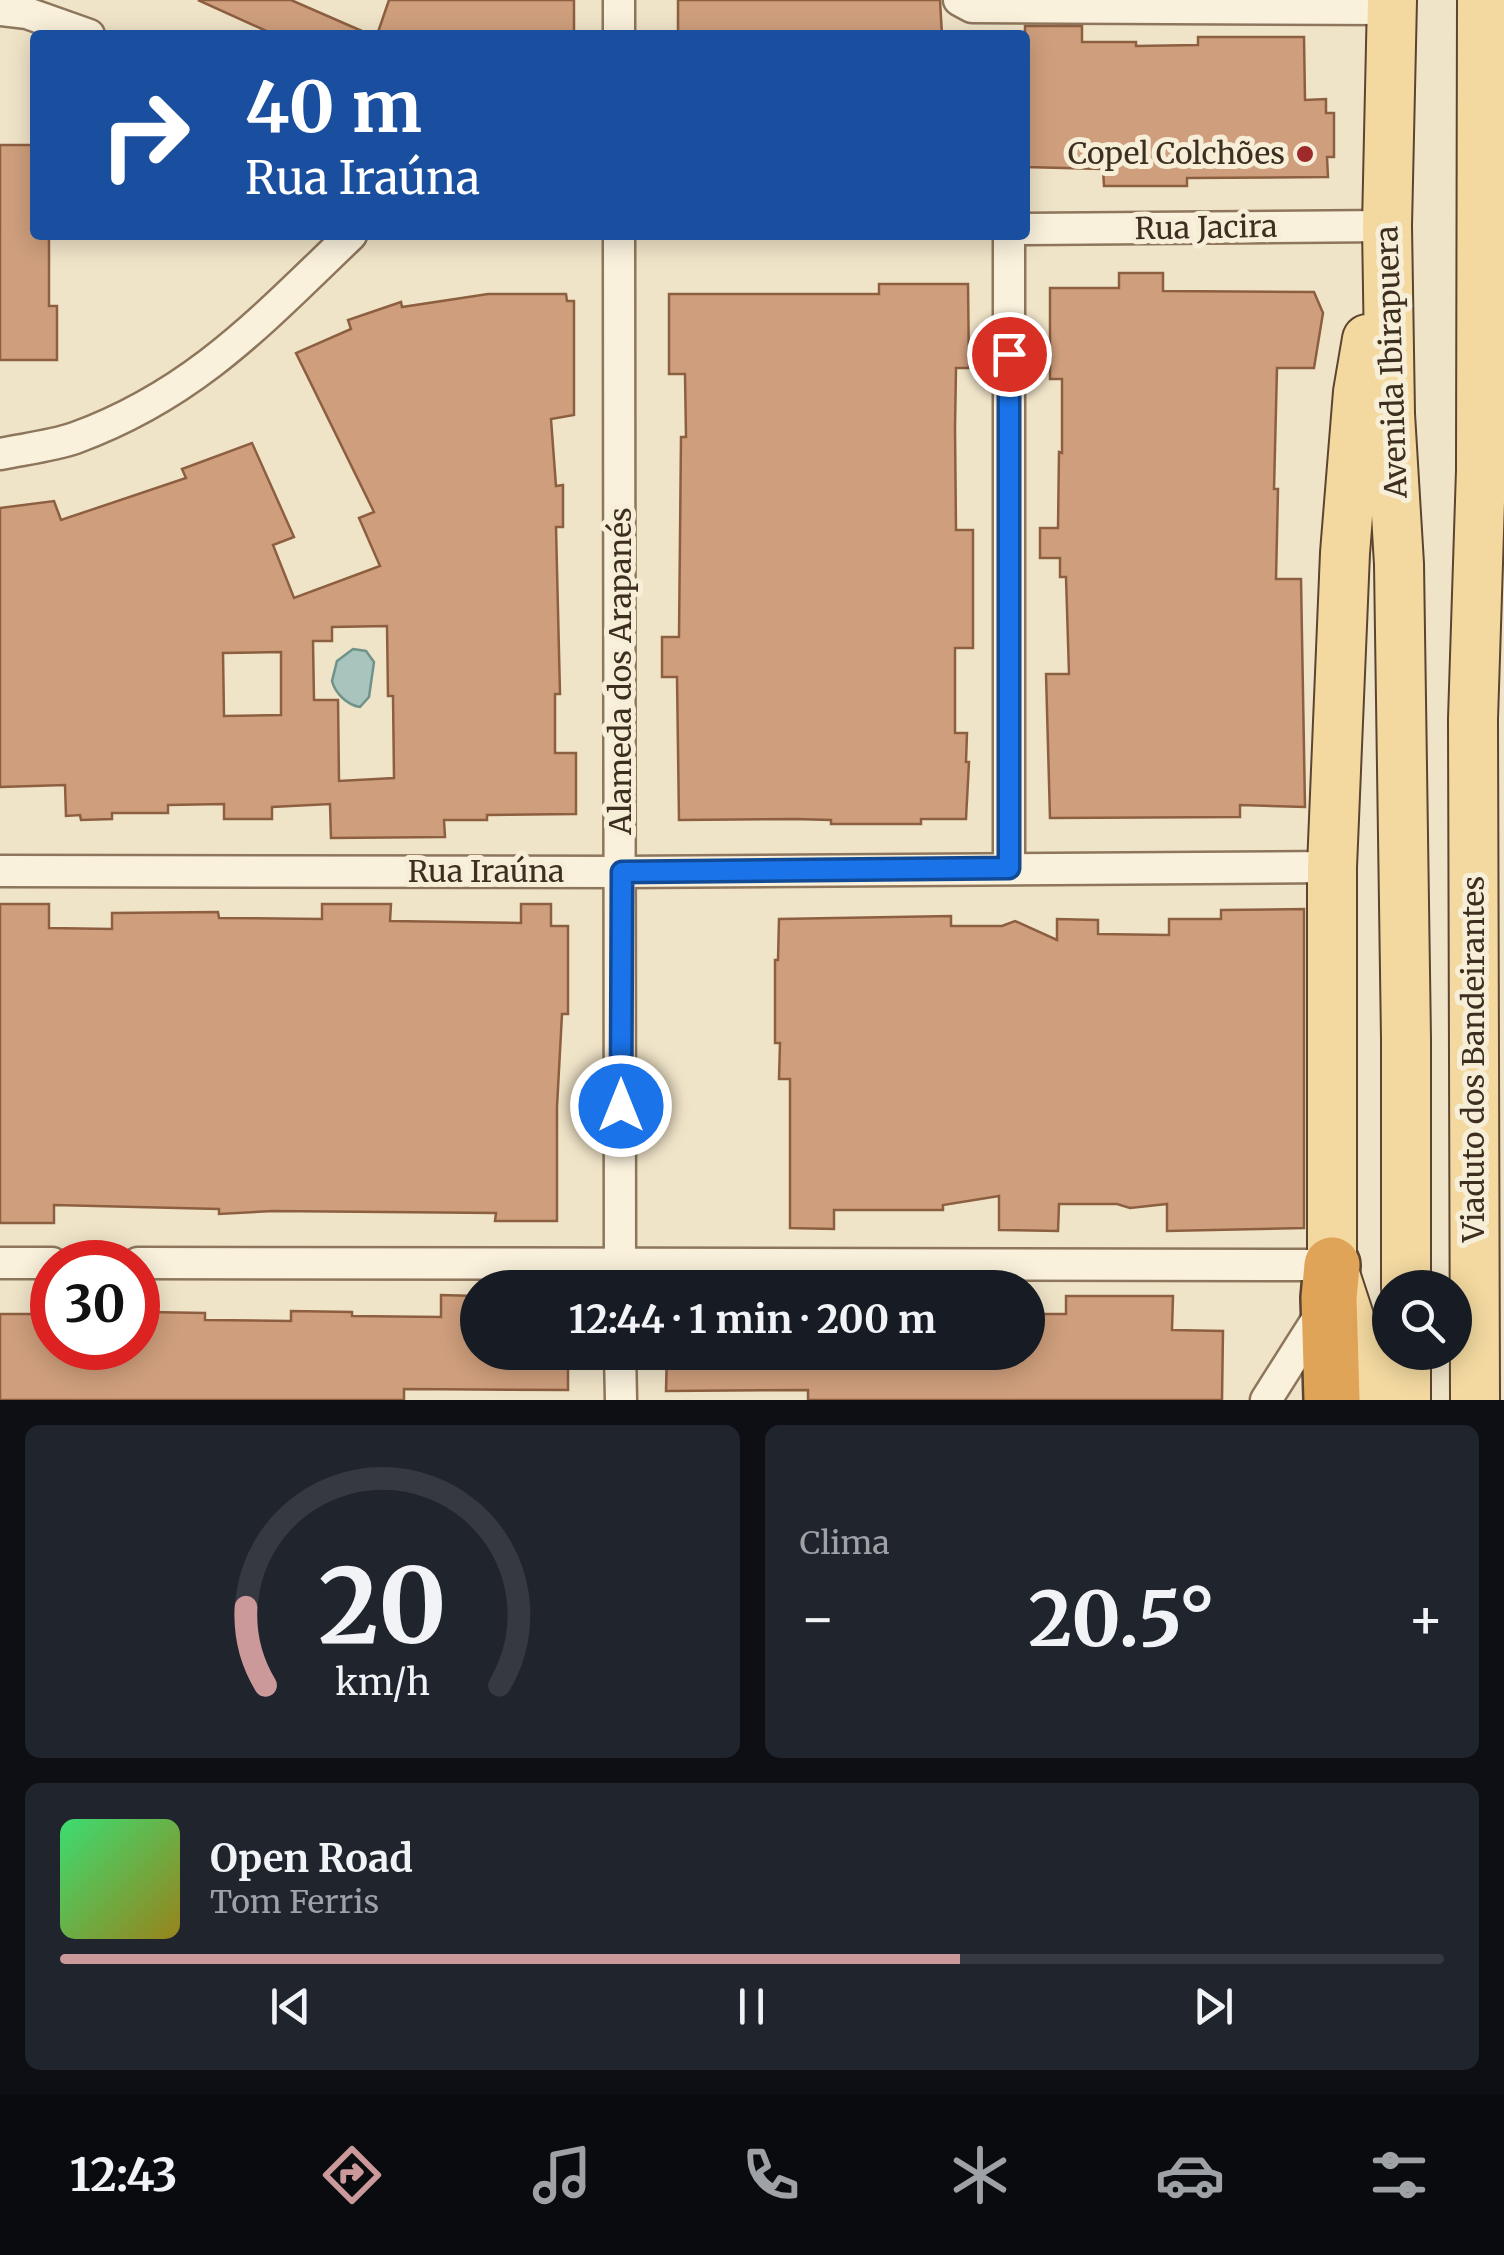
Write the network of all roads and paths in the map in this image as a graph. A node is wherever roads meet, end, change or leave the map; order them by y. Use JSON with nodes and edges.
{"nodes":[{"id":1,"x":618,"y":0,"type":"edge"},
{"id":2,"x":1482,"y":0,"type":"edge"},
{"id":3,"x":966,"y":4,"type":"edge"},
{"id":4,"x":1391,"y":5,"type":"edge"},
{"id":5,"x":0,"y":10,"type":"edge"},
{"id":6,"x":74,"y":30,"type":"edge"},
{"id":7,"x":618,"y":30,"type":"edge"},
{"id":8,"x":1387,"y":226,"type":"junction"},
{"id":9,"x":1030,"y":229,"type":"edge"},
{"id":10,"x":1493,"y":232,"type":"edge"},
{"id":11,"x":346,"y":240,"type":"edge"},
{"id":12,"x":619,"y":240,"type":"edge"},
{"id":13,"x":1009,"y":240,"type":"edge"},
{"id":14,"x":0,"y":454,"type":"edge"},
{"id":15,"x":1481,"y":470,"type":"junction"},
{"id":16,"x":1504,"y":520,"type":"edge"},
{"id":17,"x":1332,"y":867,"type":"junction"},
{"id":18,"x":1009,"y":868,"type":"junction"},
{"id":19,"x":0,"y":871,"type":"edge"},
{"id":20,"x":622,"y":872,"type":"junction"},
{"id":21,"x":0,"y":1262,"type":"edge"},
{"id":22,"x":30,"y":1262,"type":"edge"},
{"id":23,"x":160,"y":1263,"type":"edge"},
{"id":24,"x":620,"y":1270,"type":"edge"},
{"id":25,"x":1406,"y":1270,"type":"edge"},
{"id":26,"x":460,"y":1271,"type":"edge"},
{"id":27,"x":1045,"y":1279,"type":"edge"},
{"id":28,"x":1331,"y":1282,"type":"junction"},
{"id":29,"x":620,"y":1370,"type":"edge"},
{"id":30,"x":1406,"y":1370,"type":"edge"},
{"id":31,"x":1504,"y":1394,"type":"edge"},
{"id":32,"x":620,"y":1400,"type":"edge"},
{"id":33,"x":1266,"y":1400,"type":"edge"},
{"id":34,"x":1332,"y":1400,"type":"edge"},
{"id":35,"x":1380,"y":1400,"type":"edge"},
{"id":36,"x":1406,"y":1400,"type":"edge"},
{"id":37,"x":1476,"y":1400,"type":"edge"},
{"id":38,"x":1498,"y":1400,"type":"edge"}],
"edges":[{"from":1,"to":7,"type":"street"},
{"from":2,"to":10,"type":"main road"},
{"from":3,"to":4,"type":"street"},
{"from":4,"to":8,"type":"main road","name":"Avenida Ibirapuera"},
{"from":5,"to":6,"type":"street"},
{"from":8,"to":9,"type":"street","name":"Rua Jacira"},
{"from":8,"to":17,"type":"main road"},
{"from":8,"to":25,"type":"main road","name":"Avenida Ibirapuera"},
{"from":10,"to":15,"type":"main road"},
{"from":11,"to":14,"type":"street"},
{"from":12,"to":20,"type":"street","name":"Alameda dos Arapanés"},
{"from":13,"to":18,"type":"street"},
{"from":15,"to":16,"type":"main road"},
{"from":15,"to":37,"type":"main road","name":"Viaduto dos Bandeirantes"},
{"from":17,"to":18,"type":"street","name":"Rua Iraúna"},
{"from":17,"to":28,"type":"main road"},
{"from":18,"to":20,"type":"street","name":"Rua Iraúna"},
{"from":19,"to":20,"type":"street","name":"Rua Iraúna"},
{"from":20,"to":24,"type":"street","name":"Alameda dos Arapanés"},
{"from":21,"to":22,"type":"street"},
{"from":23,"to":26,"type":"street"},
{"from":27,"to":28,"type":"street"},
{"from":28,"to":33,"type":"street"},
{"from":28,"to":34,"type":"highway"},
{"from":28,"to":35,"type":"main road"},
{"from":29,"to":32,"type":"street"},
{"from":30,"to":36,"type":"main road"},
{"from":31,"to":38,"type":"main road"}]}
